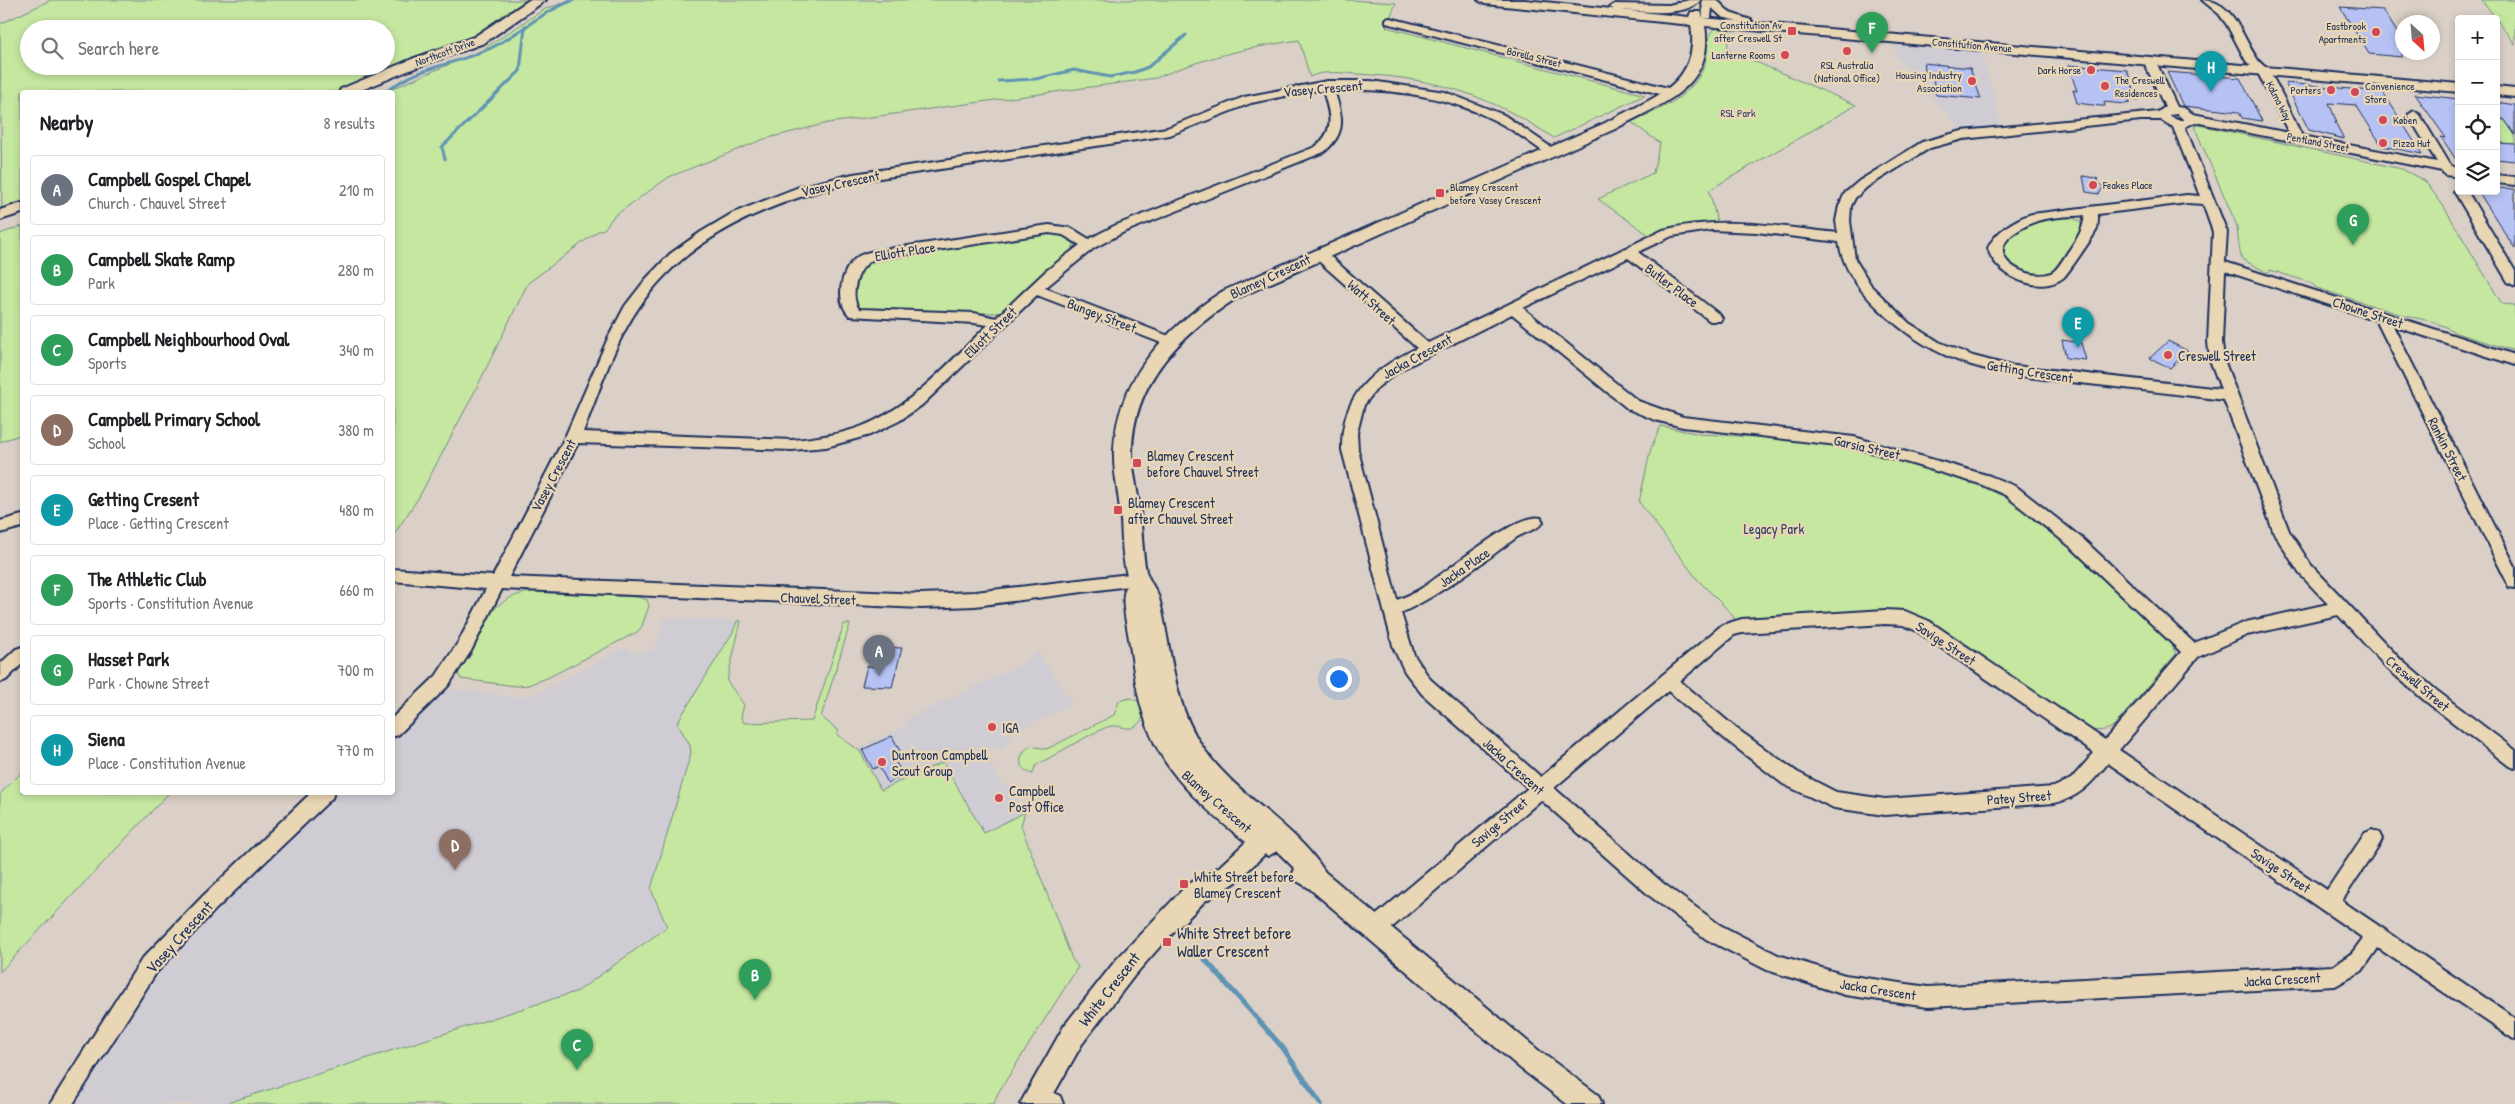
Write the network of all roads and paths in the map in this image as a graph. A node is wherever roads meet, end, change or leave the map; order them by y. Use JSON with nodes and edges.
{"nodes":[{"id":1,"x":539,"y":0,"type":"edge"},
{"id":2,"x":1485,"y":0,"type":"edge"},
{"id":3,"x":1526,"y":0,"type":"edge"},
{"id":4,"x":1696,"y":0,"type":"edge"},
{"id":5,"x":1707,"y":0,"type":"edge"},
{"id":6,"x":1711,"y":0,"type":"edge"},
{"id":7,"x":2207,"y":0,"type":"edge"},
{"id":8,"x":1615,"y":8,"type":"junction"},
{"id":9,"x":1701,"y":18,"type":"junction"},
{"id":10,"x":1745,"y":20,"type":"junction"},
{"id":11,"x":1390,"y":21,"type":"dead end"},
{"id":12,"x":1886,"y":34,"type":"junction"},
{"id":13,"x":2149,"y":60,"type":"junction"},
{"id":14,"x":2256,"y":67,"type":"junction"},
{"id":15,"x":395,"y":71,"type":"edge"},
{"id":16,"x":386,"y":75,"type":"edge"},
{"id":17,"x":1688,"y":77,"type":"junction"},
{"id":18,"x":2455,"y":79,"type":"edge"},
{"id":19,"x":1635,"y":81,"type":"junction"},
{"id":20,"x":2500,"y":82,"type":"edge"},
{"id":21,"x":2515,"y":84,"type":"edge"},
{"id":22,"x":1327,"y":86,"type":"junction"},
{"id":23,"x":2455,"y":88,"type":"edge"},
{"id":24,"x":351,"y":90,"type":"edge"},
{"id":25,"x":2500,"y":91,"type":"edge"},
{"id":26,"x":2515,"y":93,"type":"edge"},
{"id":27,"x":1676,"y":94,"type":"junction"},
{"id":28,"x":2168,"y":113,"type":"junction"},
{"id":29,"x":2414,"y":115,"type":"dead end"},
{"id":30,"x":2184,"y":121,"type":"junction"},
{"id":31,"x":2284,"y":136,"type":"junction"},
{"id":32,"x":2298,"y":139,"type":"junction"},
{"id":33,"x":1552,"y":152,"type":"junction"},
{"id":34,"x":2452,"y":166,"type":"edge"},
{"id":35,"x":2500,"y":169,"type":"edge"},
{"id":36,"x":2515,"y":171,"type":"edge"},
{"id":37,"x":2500,"y":179,"type":"edge"},
{"id":38,"x":2515,"y":181,"type":"edge"},
{"id":39,"x":2462,"y":195,"type":"edge"},
{"id":40,"x":2209,"y":202,"type":"junction"},
{"id":41,"x":20,"y":209,"type":"edge"},
{"id":42,"x":2092,"y":210,"type":"junction"},
{"id":43,"x":0,"y":215,"type":"edge"},
{"id":44,"x":1844,"y":238,"type":"junction"},
{"id":45,"x":1089,"y":245,"type":"junction"},
{"id":46,"x":1628,"y":251,"type":"junction"},
{"id":47,"x":1319,"y":254,"type":"junction"},
{"id":48,"x":2220,"y":265,"type":"junction"},
{"id":49,"x":2514,"y":279,"type":"edge"},
{"id":50,"x":1035,"y":289,"type":"junction"},
{"id":51,"x":1513,"y":307,"type":"junction"},
{"id":52,"x":2381,"y":316,"type":"junction"},
{"id":53,"x":1715,"y":318,"type":"dead end"},
{"id":54,"x":1000,"y":323,"type":"junction"},
{"id":55,"x":1169,"y":341,"type":"junction"},
{"id":56,"x":1426,"y":349,"type":"junction"},
{"id":57,"x":2515,"y":360,"type":"edge"},
{"id":58,"x":2229,"y":395,"type":"junction"},
{"id":59,"x":573,"y":438,"type":"junction"},
{"id":60,"x":20,"y":522,"type":"edge"},
{"id":61,"x":1535,"y":522,"type":"dead end"},
{"id":62,"x":0,"y":527,"type":"edge"},
{"id":63,"x":395,"y":575,"type":"edge"},
{"id":64,"x":1138,"y":579,"type":"junction"},
{"id":65,"x":2515,"y":582,"type":"edge"},
{"id":66,"x":497,"y":583,"type":"junction"},
{"id":67,"x":2341,"y":608,"type":"junction"},
{"id":68,"x":1392,"y":610,"type":"junction"},
{"id":69,"x":2192,"y":652,"type":"junction"},
{"id":70,"x":1150,"y":653,"type":"junction"},
{"id":71,"x":20,"y":656,"type":"edge"},
{"id":72,"x":0,"y":675,"type":"edge"},
{"id":73,"x":1667,"y":680,"type":"junction"},
{"id":74,"x":1148,"y":692,"type":"junction"},
{"id":75,"x":1169,"y":699,"type":"junction"},
{"id":76,"x":1155,"y":722,"type":"junction"},
{"id":77,"x":395,"y":727,"type":"edge"},
{"id":78,"x":2106,"y":752,"type":"junction"},
{"id":79,"x":2515,"y":760,"type":"edge"},
{"id":80,"x":1192,"y":768,"type":"junction"},
{"id":81,"x":1539,"y":788,"type":"junction"},
{"id":82,"x":322,"y":795,"type":"edge"},
{"id":83,"x":1261,"y":834,"type":"junction"},
{"id":84,"x":2372,"y":839,"type":"dead end"},
{"id":85,"x":2330,"y":902,"type":"junction"},
{"id":86,"x":1375,"y":929,"type":"junction"},
{"id":87,"x":2374,"y":935,"type":"junction"},
{"id":88,"x":2515,"y":1030,"type":"edge"},
{"id":89,"x":1041,"y":1102,"type":"edge"},
{"id":90,"x":61,"y":1104,"type":"edge"},
{"id":91,"x":1589,"y":1104,"type":"edge"}],
"edges":[{"from":1,"to":15,"type":"street","name":"Northcott Drive"},
{"from":2,"to":9,"type":"street","name":"Constitution Avenue"},
{"from":3,"to":8,"type":"street","name":"Constitution Avenue"},
{"from":4,"to":8,"type":"street"},
{"from":4,"to":9,"type":"street"},
{"from":5,"to":9,"type":"street"},
{"from":6,"to":10,"type":"street"},
{"from":7,"to":14,"type":"street"},
{"from":8,"to":9,"type":"street","name":"Constitution Avenue"},
{"from":9,"to":10,"type":"street","name":"Constitution Avenue"},
{"from":9,"to":12,"type":"street","name":"Constitution Avenue"},
{"from":9,"to":17,"type":"street","name":"Blamey Crescent"},
{"from":9,"to":27,"type":"street","name":"Blamey Crescent"},
{"from":10,"to":12,"type":"street","name":"Constitution Avenue"},
{"from":11,"to":19,"type":"street","name":"Borella Street"},
{"from":12,"to":13,"type":"street","name":"Constitution Avenue"},
{"from":12,"to":14,"type":"street","name":"Constitution Avenue"},
{"from":13,"to":14,"type":"street","name":"Constitution Avenue"},
{"from":13,"to":28,"type":"street"},
{"from":14,"to":18,"type":"street","name":"Constitution Avenue"},
{"from":14,"to":23,"type":"street","name":"Constitution Avenue"},
{"from":14,"to":31,"type":"street","name":"Kalma Way"},
{"from":14,"to":32,"type":"street","name":"Kalma Way"},
{"from":16,"to":24,"type":"street","name":"Northcott Drive"},
{"from":17,"to":19,"type":"street"},
{"from":17,"to":27,"type":"street","name":"Blamey Crescent"},
{"from":19,"to":27,"type":"street","name":"Borella Street"},
{"from":20,"to":21,"type":"street"},
{"from":22,"to":33,"type":"street","name":"Vasey Crescent"},
{"from":22,"to":45,"type":"street","name":"Elliott Street"},
{"from":22,"to":59,"type":"street","name":"Vasey Crescent"},
{"from":25,"to":26,"type":"street"},
{"from":27,"to":33,"type":"street","name":"Blamey Crescent"},
{"from":28,"to":30,"type":"street"},
{"from":28,"to":44,"type":"street","name":"Getting Crescent"},
{"from":29,"to":34,"type":"street"},
{"from":30,"to":31,"type":"street","name":"Pentland Street"},
{"from":30,"to":40,"type":"street","name":"Creswell Street"},
{"from":31,"to":32,"type":"street","name":"Pentland Street"},
{"from":32,"to":34,"type":"street","name":"Pentland Street"},
{"from":33,"to":47,"type":"street","name":"Blamey Crescent"},
{"from":35,"to":36,"type":"street"},
{"from":37,"to":38,"type":"street"},
{"from":39,"to":49,"type":"street"},
{"from":40,"to":42,"type":"street"},
{"from":40,"to":48,"type":"street","name":"Creswell Street"},
{"from":41,"to":43,"type":"street"},
{"from":42,"to":42,"type":"street"},
{"from":44,"to":46,"type":"street","name":"Jacka Crescent"},
{"from":44,"to":58,"type":"street","name":"Getting Crescent"},
{"from":45,"to":50,"type":"street","name":"Elliott Street"},
{"from":45,"to":54,"type":"street","name":"Elliott Place"},
{"from":46,"to":51,"type":"street","name":"Jacka Crescent"},
{"from":46,"to":53,"type":"street","name":"Butler Place"},
{"from":47,"to":55,"type":"street","name":"Blamey Crescent"},
{"from":47,"to":56,"type":"street","name":"Watt Street"},
{"from":48,"to":52,"type":"street","name":"Chowne Street"},
{"from":48,"to":58,"type":"street","name":"Creswell Street"},
{"from":50,"to":54,"type":"street","name":"Elliott Street"},
{"from":50,"to":55,"type":"street","name":"Bungey Street"},
{"from":51,"to":56,"type":"street","name":"Jacka Crescent"},
{"from":51,"to":69,"type":"street","name":"Garsia Street"},
{"from":52,"to":57,"type":"street","name":"Chowne Street"},
{"from":52,"to":65,"type":"street","name":"Rankin Street"},
{"from":54,"to":59,"type":"street","name":"Elliott Street"},
{"from":55,"to":64,"type":"street","name":"Blamey Crescent"},
{"from":56,"to":68,"type":"street","name":"Jacka Crescent"},
{"from":58,"to":67,"type":"street","name":"Creswell Street"},
{"from":59,"to":66,"type":"street","name":"Vasey Crescent"},
{"from":60,"to":62,"type":"street"},
{"from":61,"to":68,"type":"street","name":"Jacka Place"},
{"from":63,"to":66,"type":"street","name":"Chauvel Street"},
{"from":64,"to":66,"type":"street","name":"Chauvel Street"},
{"from":64,"to":70,"type":"street","name":"Blamey Crescent"},
{"from":66,"to":77,"type":"street","name":"Vasey Crescent"},
{"from":67,"to":69,"type":"street","name":"Patey Street"},
{"from":67,"to":79,"type":"street","name":"Creswell Street"},
{"from":68,"to":81,"type":"street","name":"Jacka Crescent"},
{"from":69,"to":78,"type":"street","name":"Patey Street"},
{"from":70,"to":74,"type":"street","name":"Blamey Crescent"},
{"from":70,"to":75,"type":"street","name":"Blamey Crescent"},
{"from":71,"to":72,"type":"street"},
{"from":73,"to":78,"type":"street","name":"Patey Street"},
{"from":73,"to":78,"type":"street","name":"Savige Street"},
{"from":73,"to":81,"type":"street","name":"Savige Street"},
{"from":74,"to":75,"type":"street"},
{"from":74,"to":76,"type":"street","name":"Blamey Crescent"},
{"from":75,"to":76,"type":"street"},
{"from":75,"to":80,"type":"street","name":"Blamey Crescent"},
{"from":76,"to":80,"type":"street","name":"Blamey Crescent"},
{"from":78,"to":85,"type":"street","name":"Savige Street"},
{"from":80,"to":83,"type":"street","name":"Blamey Crescent"},
{"from":81,"to":86,"type":"street","name":"Savige Street"},
{"from":81,"to":87,"type":"street","name":"Jacka Crescent"},
{"from":82,"to":90,"type":"street","name":"Vasey Crescent"},
{"from":83,"to":86,"type":"street","name":"Blamey Crescent"},
{"from":83,"to":89,"type":"street","name":"White Crescent"},
{"from":84,"to":85,"type":"street"},
{"from":85,"to":87,"type":"street","name":"Savige Street"},
{"from":86,"to":91,"type":"street","name":"Blamey Crescent"},
{"from":87,"to":88,"type":"street","name":"Savige Street"}]}
